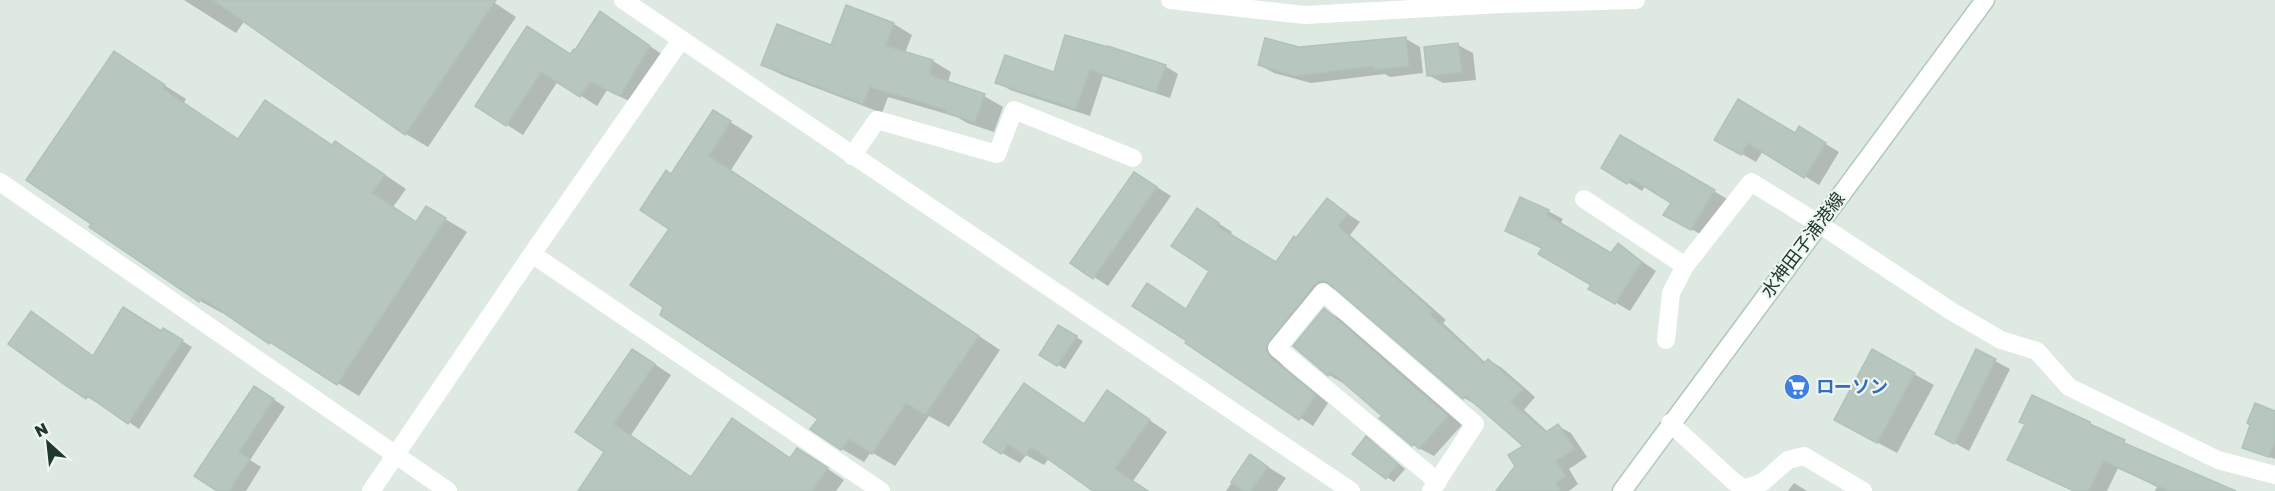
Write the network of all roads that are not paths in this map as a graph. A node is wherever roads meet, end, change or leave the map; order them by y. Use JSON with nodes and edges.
{"nodes":[{"id":1,"x":623,"y":0,"type":"edge"},
{"id":2,"x":1170,"y":0,"type":"edge"},
{"id":3,"x":1636,"y":0,"type":"edge"},
{"id":4,"x":1985,"y":0,"type":"edge"},
{"id":5,"x":1500,"y":2,"type":"edge"},
{"id":6,"x":681,"y":40,"type":"junction"},
{"id":7,"x":852,"y":156,"type":"junction"},
{"id":8,"x":1133,"y":158,"type":"dead end"},
{"id":9,"x":0,"y":182,"type":"edge"},
{"id":10,"x":1584,"y":199,"type":"dead end"},
{"id":11,"x":1819,"y":224,"type":"junction"},
{"id":12,"x":532,"y":254,"type":"junction"},
{"id":13,"x":1685,"y":266,"type":"junction"},
{"id":14,"x":1666,"y":340,"type":"dead end"},
{"id":15,"x":1670,"y":423,"type":"junction"},
{"id":16,"x":394,"y":456,"type":"junction"},
{"id":17,"x":2275,"y":475,"type":"edge"},
{"id":18,"x":1434,"y":486,"type":"edge"},
{"id":19,"x":371,"y":491,"type":"edge"},
{"id":20,"x":448,"y":491,"type":"edge"},
{"id":21,"x":881,"y":491,"type":"edge"},
{"id":22,"x":1351,"y":491,"type":"edge"},
{"id":23,"x":1622,"y":491,"type":"edge"},
{"id":24,"x":1863,"y":491,"type":"edge"}],
"edges":[{"from":1,"to":6,"type":"street"},
{"from":2,"to":5,"type":"street"},
{"from":3,"to":5,"type":"street"},
{"from":4,"to":11,"type":"street","name":"水神田子浦港線"},
{"from":6,"to":7,"type":"street"},
{"from":6,"to":12,"type":"street"},
{"from":7,"to":8,"type":"street"},
{"from":7,"to":22,"type":"street"},
{"from":9,"to":16,"type":"street"},
{"from":10,"to":13,"type":"street"},
{"from":11,"to":13,"type":"street"},
{"from":11,"to":15,"type":"street","name":"水神田子浦港線"},
{"from":11,"to":17,"type":"street"},
{"from":12,"to":16,"type":"street"},
{"from":12,"to":21,"type":"street"},
{"from":13,"to":14,"type":"street"},
{"from":15,"to":23,"type":"street","name":"水神田子浦港線"},
{"from":15,"to":24,"type":"street"},
{"from":16,"to":19,"type":"street"},
{"from":16,"to":20,"type":"street"},
{"from":18,"to":18,"type":"street"}]}
